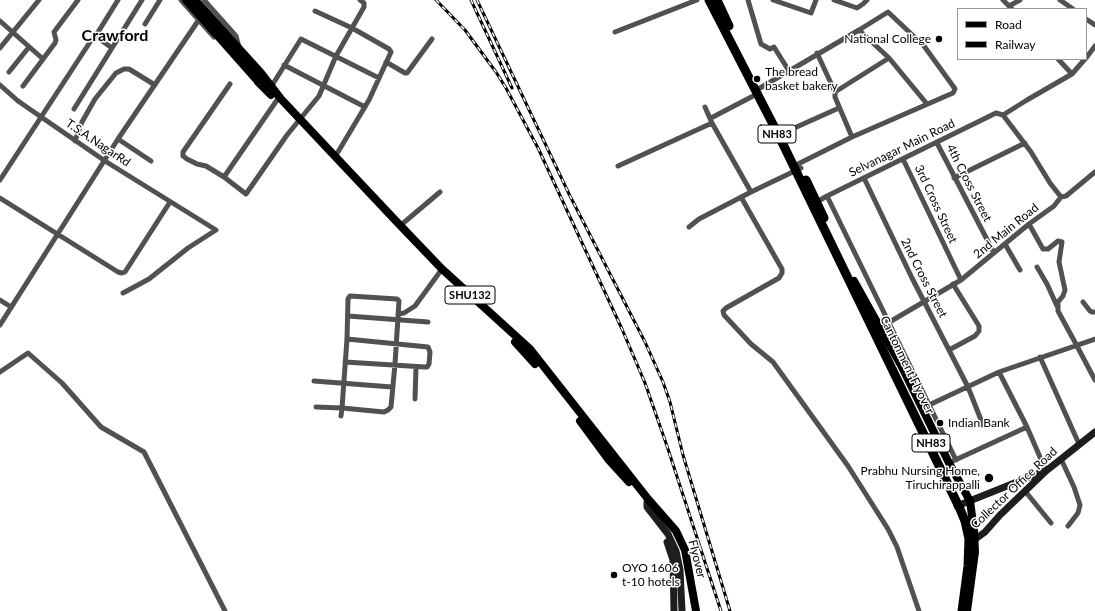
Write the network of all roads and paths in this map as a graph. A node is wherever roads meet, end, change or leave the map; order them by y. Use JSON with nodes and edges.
{"nodes":[{"id":1,"x":39,"y":0,"type":"edge"},
{"id":2,"x":78,"y":0,"type":"edge"},
{"id":3,"x":118,"y":0,"type":"edge"},
{"id":4,"x":142,"y":0,"type":"edge"},
{"id":5,"x":160,"y":0,"type":"edge"},
{"id":6,"x":181,"y":0,"type":"edge"},
{"id":7,"x":186,"y":0,"type":"edge"},
{"id":8,"x":195,"y":0,"type":"edge"},
{"id":9,"x":204,"y":0,"type":"edge"},
{"id":10,"x":360,"y":0,"type":"edge"},
{"id":11,"x":697,"y":0,"type":"edge"},
{"id":12,"x":709,"y":0,"type":"edge"},
{"id":13,"x":717,"y":0,"type":"edge"},
{"id":14,"x":748,"y":0,"type":"edge"},
{"id":15,"x":773,"y":0,"type":"edge"},
{"id":16,"x":816,"y":0,"type":"edge"},
{"id":17,"x":834,"y":0,"type":"edge"},
{"id":18,"x":867,"y":0,"type":"edge"},
{"id":19,"x":1003,"y":0,"type":"edge"},
{"id":20,"x":1020,"y":0,"type":"edge"},
{"id":21,"x":1060,"y":0,"type":"edge"},
{"id":22,"x":1011,"y":8,"type":"edge"},
{"id":23,"x":1071,"y":8,"type":"edge"},
{"id":24,"x":315,"y":11,"type":"dead end"},
{"id":25,"x":0,"y":21,"type":"edge"},
{"id":26,"x":198,"y":21,"type":"junction"},
{"id":27,"x":145,"y":24,"type":"dead end"},
{"id":28,"x":352,"y":28,"type":"junction"},
{"id":29,"x":859,"y":30,"type":"junction"},
{"id":30,"x":615,"y":32,"type":"dead end"},
{"id":31,"x":13,"y":33,"type":"junction"},
{"id":32,"x":95,"y":37,"type":"junction"},
{"id":33,"x":432,"y":39,"type":"dead end"},
{"id":34,"x":228,"y":42,"type":"junction"},
{"id":35,"x":1095,"y":46,"type":"edge"},
{"id":36,"x":29,"y":47,"type":"junction"},
{"id":37,"x":0,"y":48,"type":"edge"},
{"id":38,"x":112,"y":48,"type":"junction"},
{"id":39,"x":235,"y":50,"type":"junction"},
{"id":40,"x":739,"y":54,"type":"junction"},
{"id":41,"x":817,"y":54,"type":"junction"},
{"id":42,"x":336,"y":56,"type":"junction"},
{"id":43,"x":889,"y":58,"type":"junction"},
{"id":44,"x":1087,"y":58,"type":"edge"},
{"id":45,"x":44,"y":59,"type":"junction"},
{"id":46,"x":1059,"y":60,"type":"edge"},
{"id":47,"x":1085,"y":60,"type":"edge"},
{"id":48,"x":386,"y":62,"type":"junction"},
{"id":49,"x":284,"y":65,"type":"junction"},
{"id":50,"x":789,"y":71,"type":"junction"},
{"id":51,"x":8,"y":72,"type":"dead end"},
{"id":52,"x":1072,"y":74,"type":"junction"},
{"id":53,"x":378,"y":78,"type":"junction"},
{"id":54,"x":261,"y":80,"type":"junction"},
{"id":55,"x":230,"y":84,"type":"dead end"},
{"id":56,"x":0,"y":85,"type":"edge"},
{"id":57,"x":155,"y":85,"type":"junction"},
{"id":58,"x":324,"y":85,"type":"junction"},
{"id":59,"x":23,"y":86,"type":"dead end"},
{"id":60,"x":271,"y":87,"type":"junction"},
{"id":61,"x":758,"y":91,"type":"junction"},
{"id":62,"x":835,"y":92,"type":"junction"},
{"id":63,"x":277,"y":100,"type":"junction"},
{"id":64,"x":927,"y":104,"type":"junction"},
{"id":65,"x":365,"y":107,"type":"junction"},
{"id":66,"x":705,"y":107,"type":"dead end"},
{"id":67,"x":840,"y":108,"type":"junction"},
{"id":68,"x":74,"y":109,"type":"dead end"},
{"id":69,"x":1003,"y":115,"type":"junction"},
{"id":70,"x":42,"y":117,"type":"junction"},
{"id":71,"x":299,"y":120,"type":"junction"},
{"id":72,"x":712,"y":120,"type":"junction"},
{"id":73,"x":783,"y":133,"type":"junction"},
{"id":74,"x":852,"y":137,"type":"junction"},
{"id":75,"x":118,"y":139,"type":"junction"},
{"id":76,"x":75,"y":140,"type":"junction"},
{"id":77,"x":937,"y":143,"type":"junction"},
{"id":78,"x":1025,"y":143,"type":"junction"},
{"id":79,"x":335,"y":156,"type":"junction"},
{"id":80,"x":903,"y":159,"type":"junction"},
{"id":81,"x":105,"y":161,"type":"junction"},
{"id":82,"x":151,"y":161,"type":"dead end"},
{"id":83,"x":618,"y":166,"type":"dead end"},
{"id":84,"x":798,"y":168,"type":"junction"},
{"id":85,"x":1095,"y":172,"type":"edge"},
{"id":86,"x":224,"y":177,"type":"junction"},
{"id":87,"x":864,"y":178,"type":"junction"},
{"id":88,"x":954,"y":178,"type":"junction"},
{"id":89,"x":0,"y":180,"type":"edge"},
{"id":90,"x":440,"y":192,"type":"dead end"},
{"id":91,"x":751,"y":192,"type":"junction"},
{"id":92,"x":827,"y":196,"type":"junction"},
{"id":93,"x":741,"y":197,"type":"junction"},
{"id":94,"x":0,"y":198,"type":"edge"},
{"id":95,"x":1061,"y":198,"type":"junction"},
{"id":96,"x":170,"y":202,"type":"junction"},
{"id":97,"x":814,"y":204,"type":"junction"},
{"id":98,"x":1029,"y":224,"type":"junction"},
{"id":99,"x":401,"y":225,"type":"junction"},
{"id":100,"x":689,"y":227,"type":"dead end"},
{"id":101,"x":58,"y":234,"type":"junction"},
{"id":102,"x":1005,"y":244,"type":"junction"},
{"id":103,"x":994,"y":253,"type":"junction"},
{"id":104,"x":1036,"y":267,"type":"dead end"},
{"id":105,"x":845,"y":269,"type":"junction"},
{"id":106,"x":441,"y":270,"type":"junction"},
{"id":107,"x":1020,"y":270,"type":"dead end"},
{"id":108,"x":961,"y":280,"type":"junction"},
{"id":109,"x":953,"y":284,"type":"junction"},
{"id":110,"x":852,"y":285,"type":"junction"},
{"id":111,"x":123,"y":293,"type":"dead end"},
{"id":112,"x":0,"y":300,"type":"edge"},
{"id":113,"x":924,"y":301,"type":"junction"},
{"id":114,"x":1083,"y":302,"type":"dead end"},
{"id":115,"x":11,"y":307,"type":"junction"},
{"id":116,"x":1057,"y":307,"type":"junction"},
{"id":117,"x":1095,"y":312,"type":"edge"},
{"id":118,"x":348,"y":316,"type":"junction"},
{"id":119,"x":397,"y":317,"type":"junction"},
{"id":120,"x":428,"y":322,"type":"dead end"},
{"id":121,"x":888,"y":323,"type":"junction"},
{"id":122,"x":0,"y":325,"type":"edge"},
{"id":123,"x":880,"y":327,"type":"junction"},
{"id":124,"x":346,"y":339,"type":"junction"},
{"id":125,"x":1095,"y":339,"type":"edge"},
{"id":126,"x":396,"y":344,"type":"junction"},
{"id":127,"x":1078,"y":346,"type":"junction"},
{"id":128,"x":949,"y":350,"type":"junction"},
{"id":129,"x":1040,"y":357,"type":"junction"},
{"id":130,"x":345,"y":362,"type":"junction"},
{"id":131,"x":395,"y":364,"type":"junction"},
{"id":132,"x":416,"y":367,"type":"junction"},
{"id":133,"x":0,"y":372,"type":"edge"},
{"id":134,"x":999,"y":372,"type":"junction"},
{"id":135,"x":1095,"y":380,"type":"edge"},
{"id":136,"x":314,"y":381,"type":"dead end"},
{"id":137,"x":344,"y":383,"type":"junction"},
{"id":138,"x":392,"y":387,"type":"junction"},
{"id":139,"x":968,"y":387,"type":"junction"},
{"id":140,"x":415,"y":399,"type":"dead end"},
{"id":141,"x":929,"y":405,"type":"junction"},
{"id":142,"x":316,"y":407,"type":"dead end"},
{"id":143,"x":342,"y":408,"type":"junction"},
{"id":144,"x":341,"y":416,"type":"dead end"},
{"id":145,"x":983,"y":425,"type":"dead end"},
{"id":146,"x":1027,"y":427,"type":"junction"},
{"id":147,"x":1095,"y":432,"type":"edge"},
{"id":148,"x":1079,"y":444,"type":"junction"},
{"id":149,"x":1061,"y":459,"type":"junction"},
{"id":150,"x":952,"y":461,"type":"junction"},
{"id":151,"x":1046,"y":471,"type":"junction"},
{"id":152,"x":1025,"y":491,"type":"junction"},
{"id":153,"x":970,"y":500,"type":"junction"},
{"id":154,"x":651,"y":505,"type":"junction"},
{"id":155,"x":957,"y":505,"type":"junction"},
{"id":156,"x":1051,"y":524,"type":"dead end"},
{"id":157,"x":1068,"y":526,"type":"dead end"},
{"id":158,"x":974,"y":540,"type":"junction"},
{"id":159,"x":967,"y":545,"type":"junction"},
{"id":160,"x":225,"y":611,"type":"edge"},
{"id":161,"x":674,"y":611,"type":"edge"},
{"id":162,"x":682,"y":611,"type":"edge"},
{"id":163,"x":692,"y":611,"type":"edge"},
{"id":164,"x":696,"y":611,"type":"edge"},
{"id":165,"x":919,"y":611,"type":"edge"},
{"id":166,"x":964,"y":611,"type":"edge"}],
"edges":[{"from":1,"to":31,"type":"street"},
{"from":2,"to":45,"type":"street"},
{"from":3,"to":32,"type":"street"},
{"from":4,"to":38,"type":"street"},
{"from":5,"to":27,"type":"street"},
{"from":6,"to":26,"type":"street"},
{"from":7,"to":34,"type":"main road","number":"SHU132"},
{"from":8,"to":34,"type":"main road","number":"SHU132"},
{"from":9,"to":39,"type":"street"},
{"from":10,"to":28,"type":"street"},
{"from":11,"to":30,"type":"street"},
{"from":12,"to":40,"type":"highway","number":"NH83"},
{"from":13,"to":40,"type":"highway","number":"NH83"},
{"from":14,"to":50,"type":"street"},
{"from":15,"to":16,"type":"street"},
{"from":17,"to":18,"type":"street"},
{"from":19,"to":22,"type":"street"},
{"from":20,"to":22,"type":"street"},
{"from":21,"to":23,"type":"street"},
{"from":24,"to":28,"type":"street"},
{"from":25,"to":31,"type":"street"},
{"from":26,"to":39,"type":"street"},
{"from":26,"to":57,"type":"street"},
{"from":28,"to":42,"type":"street"},
{"from":28,"to":48,"type":"street"},
{"from":29,"to":41,"type":"street"},
{"from":29,"to":43,"type":"street"},
{"from":29,"to":64,"type":"street"},
{"from":31,"to":36,"type":"street"},
{"from":31,"to":37,"type":"street"},
{"from":32,"to":38,"type":"street"},
{"from":32,"to":70,"type":"street"},
{"from":33,"to":48,"type":"street"},
{"from":34,"to":39,"type":"main road","number":"SHU132"},
{"from":35,"to":44,"type":"street"},
{"from":36,"to":45,"type":"street"},
{"from":36,"to":51,"type":"street"},
{"from":38,"to":68,"type":"street"},
{"from":39,"to":54,"type":"main road","number":"SHU132"},
{"from":40,"to":61,"type":"highway","number":"NH83"},
{"from":41,"to":50,"type":"street"},
{"from":41,"to":62,"type":"street"},
{"from":42,"to":49,"type":"street"},
{"from":42,"to":53,"type":"street"},
{"from":42,"to":58,"type":"street"},
{"from":43,"to":62,"type":"street"},
{"from":43,"to":64,"type":"street"},
{"from":45,"to":59,"type":"street"},
{"from":46,"to":52,"type":"street"},
{"from":47,"to":52,"type":"street"},
{"from":48,"to":53,"type":"street"},
{"from":49,"to":58,"type":"street"},
{"from":49,"to":60,"type":"street"},
{"from":50,"to":61,"type":"street"},
{"from":52,"to":69,"type":"street"},
{"from":53,"to":65,"type":"street"},
{"from":54,"to":60,"type":"main road","number":"SHU132"},
{"from":54,"to":63,"type":"main road"},
{"from":55,"to":86,"type":"street"},
{"from":56,"to":70,"type":"street","name":"T.S.A.NagarRd"},
{"from":57,"to":75,"type":"street"},
{"from":57,"to":76,"type":"street"},
{"from":58,"to":65,"type":"street"},
{"from":58,"to":71,"type":"street"},
{"from":60,"to":71,"type":"main road","number":"SHU132"},
{"from":61,"to":72,"type":"street"},
{"from":61,"to":73,"type":"highway","number":"NH83"},
{"from":61,"to":84,"type":"highway","number":"NH83"},
{"from":62,"to":67,"type":"street"},
{"from":63,"to":71,"type":"main road"},
{"from":63,"to":86,"type":"street"},
{"from":64,"to":74,"type":"street"},
{"from":65,"to":79,"type":"street"},
{"from":66,"to":72,"type":"street"},
{"from":67,"to":73,"type":"street"},
{"from":67,"to":74,"type":"street"},
{"from":69,"to":77,"type":"street","name":"Selvanagar Main Road"},
{"from":69,"to":78,"type":"street"},
{"from":70,"to":76,"type":"street","name":"T.S.A.NagarRd"},
{"from":70,"to":89,"type":"street"},
{"from":71,"to":79,"type":"main road","number":"SHU132"},
{"from":71,"to":86,"type":"street"},
{"from":71,"to":106,"type":"main road"},
{"from":72,"to":83,"type":"street"},
{"from":72,"to":91,"type":"street"},
{"from":73,"to":84,"type":"highway","number":"NH83"},
{"from":74,"to":84,"type":"street"},
{"from":75,"to":81,"type":"street"},
{"from":75,"to":82,"type":"street"},
{"from":76,"to":81,"type":"street","name":"T.S.A.NagarRd"},
{"from":77,"to":80,"type":"street","name":"Selvanagar Main Road"},
{"from":77,"to":88,"type":"street","name":"4th Cross Street"},
{"from":78,"to":88,"type":"street"},
{"from":78,"to":95,"type":"street"},
{"from":79,"to":99,"type":"main road","number":"SHU132"},
{"from":80,"to":87,"type":"street","name":"Selvanagar Main Road"},
{"from":80,"to":108,"type":"street","name":"3rd Cross Street"},
{"from":81,"to":96,"type":"street","name":"T.S.A.NagarRd"},
{"from":81,"to":101,"type":"street"},
{"from":84,"to":91,"type":"street"},
{"from":84,"to":97,"type":"highway","number":"NH83"},
{"from":85,"to":95,"type":"street","name":"2nd Main Road"},
{"from":87,"to":92,"type":"street","name":"Selvanagar Main Road"},
{"from":87,"to":113,"type":"street","name":"2nd Cross Street"},
{"from":88,"to":103,"type":"street","name":"4th Cross Street"},
{"from":90,"to":99,"type":"street"},
{"from":91,"to":93,"type":"street"},
{"from":92,"to":97,"type":"street","name":"Selvanagar Main Road"},
{"from":92,"to":121,"type":"street"},
{"from":93,"to":100,"type":"street"},
{"from":93,"to":165,"type":"street"},
{"from":94,"to":101,"type":"street"},
{"from":95,"to":98,"type":"street","name":"2nd Main Road"},
{"from":96,"to":101,"type":"street"},
{"from":96,"to":111,"type":"street","name":"T.S.A.NagarRd"},
{"from":97,"to":105,"type":"highway","number":"NH83"},
{"from":98,"to":102,"type":"street","name":"2nd Main Road"},
{"from":98,"to":116,"type":"street"},
{"from":99,"to":106,"type":"main road","number":"SHU132"},
{"from":101,"to":115,"type":"street"},
{"from":102,"to":103,"type":"street","name":"2nd Main Road"},
{"from":102,"to":107,"type":"street"},
{"from":103,"to":108,"type":"street","name":"2nd Main Road"},
{"from":104,"to":116,"type":"street"},
{"from":105,"to":110,"type":"highway","name":"Cantonment Flyover"},
{"from":105,"to":123,"type":"main road"},
{"from":105,"to":155,"type":"main road","number":"NH83"},
{"from":106,"to":119,"type":"street"},
{"from":106,"to":154,"type":"main road","number":"SHU132"},
{"from":108,"to":109,"type":"street","name":"2nd Main Road"},
{"from":109,"to":113,"type":"street","name":"2nd Main Road"},
{"from":109,"to":128,"type":"street"},
{"from":110,"to":155,"type":"highway","name":"Cantonment Flyover","number":"NH83"},
{"from":110,"to":166,"type":"highway","name":"Cantonment Flyover","number":"NH83"},
{"from":112,"to":115,"type":"street"},
{"from":113,"to":121,"type":"street","name":"2nd Main Road"},
{"from":113,"to":128,"type":"street","name":"2nd Cross Street"},
{"from":114,"to":117,"type":"street"},
{"from":115,"to":122,"type":"street"},
{"from":116,"to":127,"type":"street"},
{"from":118,"to":119,"type":"street"},
{"from":118,"to":119,"type":"street"},
{"from":118,"to":124,"type":"street"},
{"from":119,"to":120,"type":"street"},
{"from":119,"to":126,"type":"street"},
{"from":121,"to":123,"type":"street","name":"2nd Main Road"},
{"from":121,"to":141,"type":"street"},
{"from":123,"to":150,"type":"main road"},
{"from":124,"to":126,"type":"street"},
{"from":124,"to":130,"type":"street"},
{"from":125,"to":127,"type":"street"},
{"from":126,"to":131,"type":"street"},
{"from":126,"to":132,"type":"street"},
{"from":127,"to":129,"type":"street"},
{"from":127,"to":135,"type":"street"},
{"from":128,"to":139,"type":"street","name":"2nd Cross Street"},
{"from":129,"to":134,"type":"street"},
{"from":129,"to":148,"type":"street"},
{"from":130,"to":131,"type":"street"},
{"from":130,"to":137,"type":"street"},
{"from":131,"to":132,"type":"street"},
{"from":131,"to":138,"type":"street"},
{"from":132,"to":140,"type":"street"},
{"from":133,"to":160,"type":"street"},
{"from":134,"to":139,"type":"street"},
{"from":134,"to":146,"type":"street"},
{"from":136,"to":137,"type":"street"},
{"from":137,"to":138,"type":"street"},
{"from":137,"to":143,"type":"street"},
{"from":138,"to":143,"type":"street"},
{"from":139,"to":141,"type":"street"},
{"from":139,"to":145,"type":"street","name":"2nd Cross Street"},
{"from":141,"to":150,"type":"street"},
{"from":142,"to":143,"type":"street"},
{"from":143,"to":144,"type":"street"},
{"from":146,"to":150,"type":"street"},
{"from":146,"to":151,"type":"street"},
{"from":147,"to":148,"type":"main road","name":"Collector Office Road"},
{"from":148,"to":149,"type":"main road","name":"Collector Office Road"},
{"from":149,"to":151,"type":"main road","name":"Collector Office Road"},
{"from":149,"to":157,"type":"street"},
{"from":150,"to":153,"type":"main road"},
{"from":151,"to":152,"type":"main road","name":"Collector Office Road"},
{"from":151,"to":153,"type":"main road"},
{"from":152,"to":156,"type":"street"},
{"from":152,"to":158,"type":"main road","name":"Collector Office Road"},
{"from":153,"to":155,"type":"main road"},
{"from":153,"to":158,"type":"main road"},
{"from":154,"to":161,"type":"main road"},
{"from":154,"to":162,"type":"main road"},
{"from":154,"to":163,"type":"main road","name":"Flyover"},
{"from":154,"to":164,"type":"main road","name":"Flyover","number":"SHU132"},
{"from":155,"to":159,"type":"main road","number":"NH83"},
{"from":155,"to":166,"type":"highway","name":"Cantonment Flyover"},
{"from":158,"to":159,"type":"main road","name":"Collector Office Road"},
{"from":158,"to":166,"type":"main road"},
{"from":159,"to":166,"type":"main road","number":"NH83"}]}
